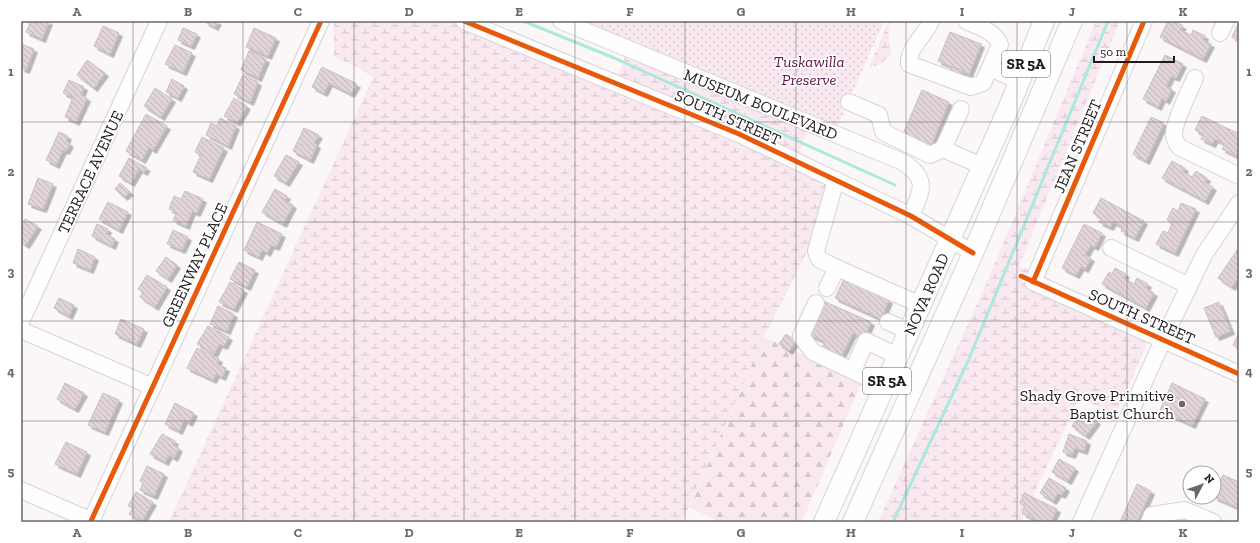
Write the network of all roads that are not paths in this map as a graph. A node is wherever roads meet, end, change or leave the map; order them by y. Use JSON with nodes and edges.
{"nodes":[{"id":1,"x":159,"y":21,"type":"edge"},
{"id":2,"x":320,"y":21,"type":"edge"},
{"id":3,"x":464,"y":21,"type":"edge"},
{"id":4,"x":561,"y":21,"type":"edge"},
{"id":5,"x":931,"y":21,"type":"edge"},
{"id":6,"x":966,"y":21,"type":"edge"},
{"id":7,"x":1044,"y":21,"type":"edge"},
{"id":8,"x":1072,"y":21,"type":"edge"},
{"id":9,"x":1144,"y":21,"type":"edge"},
{"id":10,"x":988,"y":72,"type":"junction"},
{"id":11,"x":1196,"y":78,"type":"dead end"},
{"id":12,"x":1019,"y":81,"type":"junction"},
{"id":13,"x":849,"y":102,"type":"dead end"},
{"id":14,"x":961,"y":109,"type":"dead end"},
{"id":15,"x":910,"y":146,"type":"junction"},
{"id":16,"x":943,"y":149,"type":"junction"},
{"id":17,"x":903,"y":162,"type":"junction"},
{"id":18,"x":982,"y":166,"type":"junction"},
{"id":19,"x":1239,"y":176,"type":"edge"},
{"id":20,"x":836,"y":180,"type":"junction"},
{"id":21,"x":1239,"y":203,"type":"edge"},
{"id":22,"x":911,"y":216,"type":"junction"},
{"id":23,"x":950,"y":239,"type":"junction"},
{"id":24,"x":1111,"y":248,"type":"dead end"},
{"id":25,"x":973,"y":253,"type":"junction"},
{"id":26,"x":837,"y":268,"type":"junction"},
{"id":27,"x":1033,"y":282,"type":"joint"},
{"id":28,"x":1189,"y":286,"type":"junction"},
{"id":29,"x":827,"y":288,"type":"dead end"},
{"id":30,"x":816,"y":303,"type":"dead end"},
{"id":31,"x":921,"y":305,"type":"junction"},
{"id":32,"x":21,"y":322,"type":"edge"},
{"id":33,"x":888,"y":322,"type":"dead end"},
{"id":34,"x":21,"y":330,"type":"edge"},
{"id":35,"x":909,"y":331,"type":"junction"},
{"id":36,"x":1163,"y":340,"type":"junction"},
{"id":37,"x":898,"y":356,"type":"junction"},
{"id":38,"x":853,"y":370,"type":"junction"},
{"id":39,"x":1239,"y":374,"type":"edge"},
{"id":40,"x":885,"y":386,"type":"junction"},
{"id":41,"x":152,"y":387,"type":"junction"},
{"id":42,"x":21,"y":490,"type":"edge"},
{"id":43,"x":92,"y":521,"type":"edge"},
{"id":44,"x":824,"y":522,"type":"edge"},
{"id":45,"x":853,"y":522,"type":"edge"},
{"id":46,"x":1081,"y":522,"type":"edge"},
{"id":47,"x":1149,"y":522,"type":"edge"},
{"id":48,"x":1213,"y":522,"type":"edge"}],
"edges":[{"from":1,"to":32,"type":"street","name":"TERRACE AVENUE"},
{"from":2,"to":41,"type":"street","name":"GREENWAY PLACE"},
{"from":3,"to":20,"type":"street","name":"SOUTH STREET"},
{"from":4,"to":17,"type":"street","name":"MUSEUM BOULEVARD"},
{"from":5,"to":10,"type":"street"},
{"from":6,"to":10,"type":"street"},
{"from":7,"to":12,"type":"main road","name":"NOVA ROAD","number":"SR 5A"},
{"from":8,"to":25,"type":"main road","name":"NOVA ROAD","number":"SR 5A"},
{"from":9,"to":27,"type":"street","name":"JEAN STREET"},
{"from":10,"to":12,"type":"street"},
{"from":11,"to":19,"type":"street"},
{"from":12,"to":18,"type":"main road","name":"NOVA ROAD","number":"SR 5A"},
{"from":13,"to":15,"type":"street"},
{"from":14,"to":16,"type":"street"},
{"from":15,"to":16,"type":"street"},
{"from":15,"to":17,"type":"street"},
{"from":16,"to":18,"type":"street"},
{"from":17,"to":22,"type":"street","name":"MUSEUM BOULEVARD"},
{"from":18,"to":23,"type":"main road","name":"NOVA ROAD","number":"SR 5A"},
{"from":20,"to":22,"type":"street","name":"SOUTH STREET"},
{"from":20,"to":26,"type":"street"},
{"from":21,"to":28,"type":"street"},
{"from":22,"to":23,"type":"street","name":"SOUTH STREET"},
{"from":23,"to":25,"type":"street","name":"SOUTH STREET"},
{"from":23,"to":31,"type":"main road","name":"NOVA ROAD","number":"SR 5A"},
{"from":24,"to":28,"type":"street"},
{"from":25,"to":45,"type":"main road","name":"NOVA ROAD","number":"SR 5A"},
{"from":26,"to":29,"type":"street"},
{"from":26,"to":31,"type":"street"},
{"from":27,"to":36,"type":"street","name":"SOUTH STREET"},
{"from":28,"to":36,"type":"street"},
{"from":30,"to":38,"type":"street"},
{"from":31,"to":35,"type":"main road","name":"NOVA ROAD","number":"SR 5A"},
{"from":33,"to":35,"type":"street"},
{"from":34,"to":41,"type":"street"},
{"from":35,"to":37,"type":"main road","name":"NOVA ROAD","number":"SR 5A"},
{"from":36,"to":39,"type":"street","name":"SOUTH STREET"},
{"from":36,"to":46,"type":"street"},
{"from":37,"to":38,"type":"street"},
{"from":37,"to":40,"type":"main road","name":"NOVA ROAD","number":"SR 5A"},
{"from":38,"to":40,"type":"street"},
{"from":40,"to":44,"type":"main road","name":"NOVA ROAD","number":"SR 5A"},
{"from":41,"to":43,"type":"street","name":"GREENWAY PLACE"},
{"from":42,"to":43,"type":"street"},
{"from":47,"to":48,"type":"street"}]}
